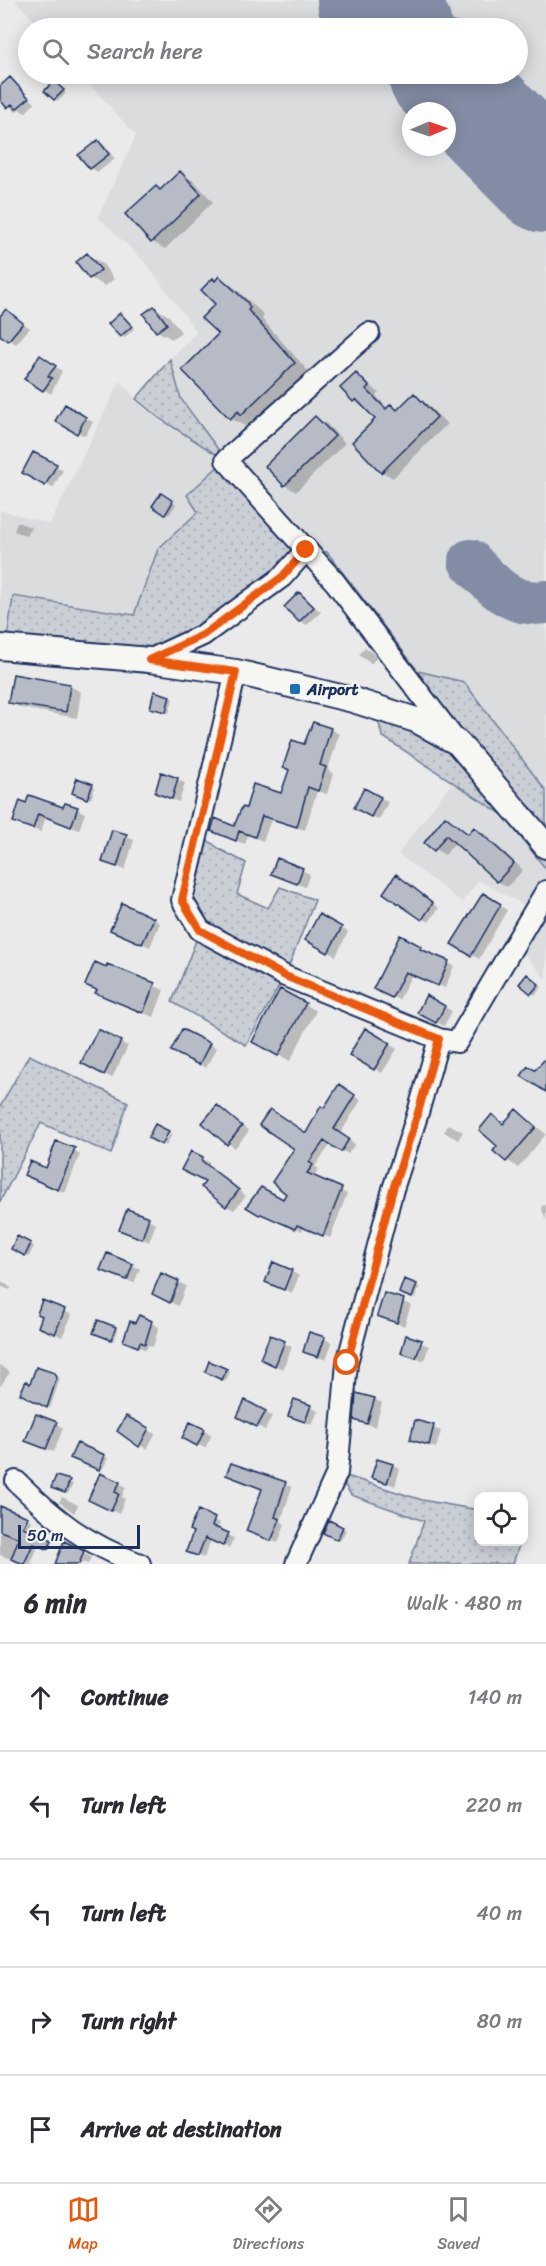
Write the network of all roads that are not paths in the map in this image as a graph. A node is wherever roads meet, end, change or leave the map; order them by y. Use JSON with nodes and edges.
{"nodes":[{"id":1,"x":369,"y":333,"type":"dead end"},
{"id":2,"x":306,"y":550,"type":"junction"},
{"id":3,"x":0,"y":647,"type":"edge"},
{"id":4,"x":149,"y":660,"type":"junction"},
{"id":5,"x":236,"y":672,"type":"junction"},
{"id":6,"x":458,"y":743,"type":"junction"},
{"id":7,"x":546,"y":846,"type":"edge"},
{"id":8,"x":546,"y":891,"type":"edge"},
{"id":9,"x":439,"y":1039,"type":"junction"},
{"id":10,"x":16,"y":1480,"type":"dead end"},
{"id":11,"x":140,"y":1564,"type":"edge"},
{"id":12,"x":296,"y":1564,"type":"edge"}],
"edges":[{"from":1,"to":2,"type":"street"},
{"from":2,"to":4,"type":"street"},
{"from":2,"to":6,"type":"street"},
{"from":3,"to":4,"type":"main road"},
{"from":4,"to":5,"type":"main road"},
{"from":5,"to":6,"type":"main road"},
{"from":5,"to":9,"type":"street"},
{"from":6,"to":7,"type":"main road"},
{"from":8,"to":9,"type":"street"},
{"from":9,"to":12,"type":"street"},
{"from":10,"to":11,"type":"street"}]}
